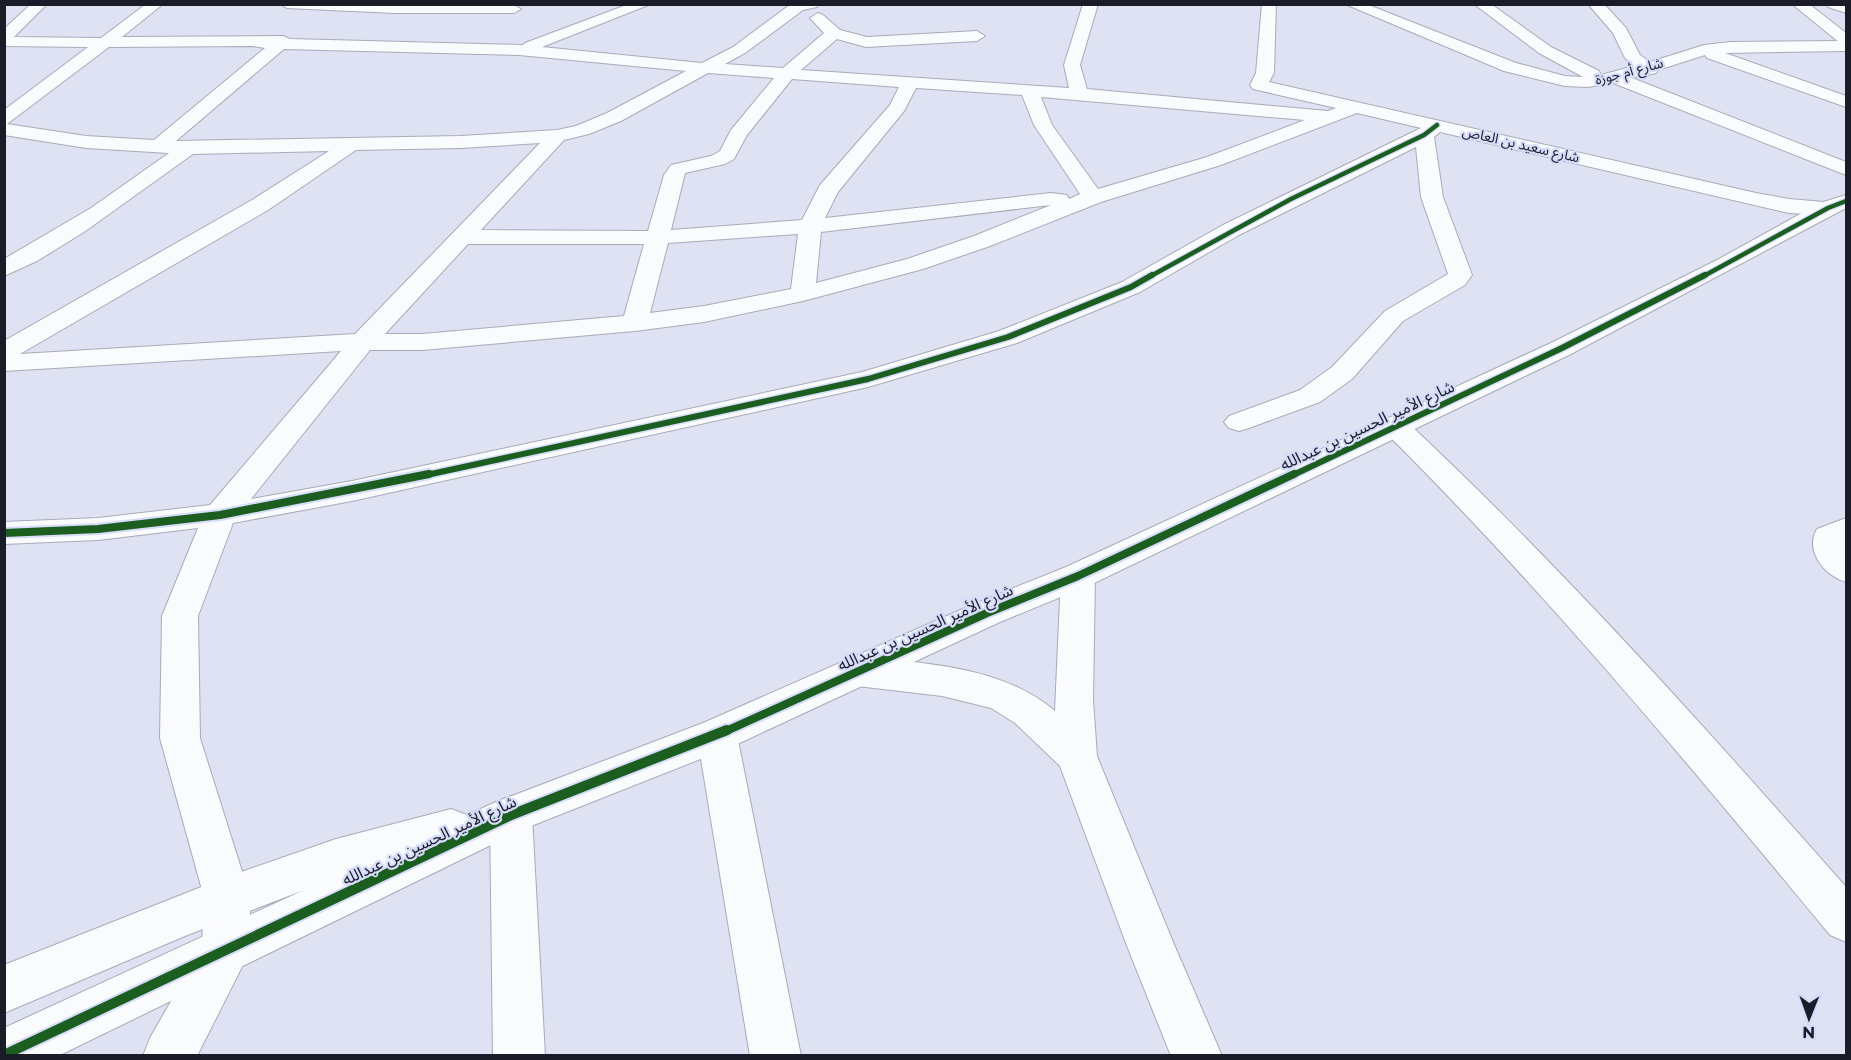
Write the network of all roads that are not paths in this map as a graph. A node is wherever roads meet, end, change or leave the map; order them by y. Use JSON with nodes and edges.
{"nodes":[{"id":1,"x":40,"y":4,"type":"edge"},
{"id":2,"x":156,"y":4,"type":"edge"},
{"id":3,"x":287,"y":4,"type":"edge"},
{"id":4,"x":644,"y":4,"type":"edge"},
{"id":5,"x":1091,"y":4,"type":"edge"},
{"id":6,"x":1269,"y":4,"type":"edge"},
{"id":7,"x":1352,"y":4,"type":"edge"},
{"id":8,"x":1481,"y":4,"type":"edge"},
{"id":9,"x":1595,"y":4,"type":"edge"},
{"id":10,"x":1798,"y":4,"type":"edge"},
{"id":11,"x":1833,"y":4,"type":"edge"},
{"id":12,"x":802,"y":5,"type":"edge"},
{"id":13,"x":390,"y":8,"type":"edge"},
{"id":14,"x":514,"y":9,"type":"dead end"},
{"id":15,"x":1846,"y":9,"type":"edge"},
{"id":16,"x":12,"y":22,"type":"edge"},
{"id":17,"x":834,"y":33,"type":"junction"},
{"id":18,"x":976,"y":36,"type":"dead end"},
{"id":19,"x":4,"y":39,"type":"edge"},
{"id":20,"x":1846,"y":40,"type":"edge"},
{"id":21,"x":321,"y":41,"type":"junction"},
{"id":22,"x":108,"y":42,"type":"junction"},
{"id":23,"x":24,"y":43,"type":"junction"},
{"id":24,"x":281,"y":43,"type":"junction"},
{"id":25,"x":1846,"y":46,"type":"edge"},
{"id":26,"x":4,"y":48,"type":"edge"},
{"id":27,"x":526,"y":48,"type":"junction"},
{"id":28,"x":1704,"y":50,"type":"junction"},
{"id":29,"x":710,"y":65,"type":"junction"},
{"id":30,"x":1650,"y":69,"type":"junction"},
{"id":31,"x":790,"y":73,"type":"junction"},
{"id":32,"x":1609,"y":79,"type":"junction"},
{"id":33,"x":910,"y":82,"type":"junction"},
{"id":34,"x":1259,"y":85,"type":"junction"},
{"id":35,"x":1029,"y":90,"type":"junction"},
{"id":36,"x":1079,"y":94,"type":"junction"},
{"id":37,"x":1846,"y":102,"type":"edge"},
{"id":38,"x":1202,"y":105,"type":"junction"},
{"id":39,"x":1356,"y":107,"type":"junction"},
{"id":40,"x":1333,"y":117,"type":"junction"},
{"id":41,"x":4,"y":119,"type":"edge"},
{"id":42,"x":4,"y":129,"type":"edge"},
{"id":43,"x":1431,"y":130,"type":"junction"},
{"id":44,"x":557,"y":136,"type":"junction"},
{"id":45,"x":351,"y":145,"type":"junction"},
{"id":46,"x":158,"y":147,"type":"junction"},
{"id":47,"x":188,"y":148,"type":"junction"},
{"id":48,"x":1846,"y":169,"type":"edge"},
{"id":49,"x":1084,"y":200,"type":"junction"},
{"id":50,"x":1837,"y":205,"type":"edge"},
{"id":51,"x":810,"y":227,"type":"junction"},
{"id":52,"x":464,"y":237,"type":"junction"},
{"id":53,"x":657,"y":238,"type":"junction"},
{"id":54,"x":4,"y":269,"type":"edge"},
{"id":55,"x":803,"y":294,"type":"junction"},
{"id":56,"x":635,"y":323,"type":"junction"},
{"id":57,"x":363,"y":342,"type":"junction"},
{"id":58,"x":4,"y":352,"type":"edge"},
{"id":59,"x":4,"y":363,"type":"edge"},
{"id":60,"x":1239,"y":422,"type":"dead end"},
{"id":61,"x":1395,"y":426,"type":"junction"},
{"id":62,"x":220,"y":515,"type":"junction"},
{"id":63,"x":1846,"y":529,"type":"edge"},
{"id":64,"x":4,"y":533,"type":"edge"},
{"id":65,"x":1846,"y":570,"type":"edge"},
{"id":66,"x":1078,"y":576,"type":"junction"},
{"id":67,"x":857,"y":671,"type":"junction"},
{"id":68,"x":717,"y":735,"type":"junction"},
{"id":69,"x":1077,"y":756,"type":"junction"},
{"id":70,"x":512,"y":815,"type":"junction"},
{"id":71,"x":227,"y":897,"type":"junction"},
{"id":72,"x":1846,"y":920,"type":"edge"},
{"id":73,"x":226,"y":951,"type":"junction"},
{"id":74,"x":4,"y":989,"type":"edge"},
{"id":75,"x":4,"y":1055,"type":"edge"},
{"id":76,"x":168,"y":1056,"type":"edge"},
{"id":77,"x":519,"y":1056,"type":"edge"},
{"id":78,"x":776,"y":1056,"type":"edge"},
{"id":79,"x":1197,"y":1056,"type":"edge"}],
"edges":[{"from":1,"to":16,"type":"street"},
{"from":2,"to":22,"type":"street"},
{"from":3,"to":13,"type":"street"},
{"from":4,"to":27,"type":"street"},
{"from":5,"to":36,"type":"street"},
{"from":6,"to":34,"type":"street"},
{"from":7,"to":32,"type":"street","name":"شارع أم جوزة"},
{"from":8,"to":32,"type":"street"},
{"from":9,"to":30,"type":"street"},
{"from":10,"to":20,"type":"street"},
{"from":11,"to":15,"type":"street"},
{"from":12,"to":17,"type":"street"},
{"from":12,"to":29,"type":"street"},
{"from":13,"to":14,"type":"street"},
{"from":13,"to":21,"type":"street"},
{"from":16,"to":19,"type":"street"},
{"from":17,"to":18,"type":"street"},
{"from":17,"to":31,"type":"street"},
{"from":19,"to":23,"type":"street"},
{"from":21,"to":24,"type":"street"},
{"from":21,"to":27,"type":"street"},
{"from":22,"to":23,"type":"street"},
{"from":22,"to":24,"type":"street"},
{"from":22,"to":41,"type":"street"},
{"from":23,"to":26,"type":"street"},
{"from":24,"to":27,"type":"street"},
{"from":24,"to":46,"type":"street"},
{"from":25,"to":28,"type":"street","name":"شارع أم جوزة"},
{"from":27,"to":29,"type":"street"},
{"from":28,"to":30,"type":"street","name":"شارع أم جوزة"},
{"from":28,"to":37,"type":"street"},
{"from":29,"to":31,"type":"street"},
{"from":29,"to":44,"type":"street"},
{"from":30,"to":32,"type":"street","name":"شارع أم جوزة"},
{"from":31,"to":33,"type":"street"},
{"from":31,"to":53,"type":"street"},
{"from":32,"to":48,"type":"street"},
{"from":33,"to":35,"type":"street"},
{"from":33,"to":51,"type":"street"},
{"from":34,"to":38,"type":"street"},
{"from":34,"to":39,"type":"street","name":"شارع سعيد بن العاص"},
{"from":35,"to":36,"type":"street"},
{"from":35,"to":49,"type":"street"},
{"from":36,"to":38,"type":"street"},
{"from":38,"to":40,"type":"street"},
{"from":39,"to":40,"type":"street"},
{"from":39,"to":43,"type":"street","name":"شارع سعيد بن العاص"},
{"from":40,"to":49,"type":"street"},
{"from":42,"to":46,"type":"street"},
{"from":43,"to":50,"type":"street","name":"شارع سعيد بن العاص"},
{"from":43,"to":60,"type":"street"},
{"from":43,"to":62,"type":"street"},
{"from":44,"to":45,"type":"street"},
{"from":44,"to":52,"type":"street"},
{"from":45,"to":47,"type":"street"},
{"from":45,"to":58,"type":"street"},
{"from":46,"to":47,"type":"street"},
{"from":47,"to":54,"type":"street"},
{"from":49,"to":51,"type":"street"},
{"from":49,"to":55,"type":"street"},
{"from":50,"to":61,"type":"street","name":"شارع الأمير الحسين بن عبدالله"},
{"from":51,"to":53,"type":"street"},
{"from":51,"to":55,"type":"street"},
{"from":52,"to":53,"type":"street"},
{"from":52,"to":57,"type":"street"},
{"from":53,"to":56,"type":"street"},
{"from":55,"to":56,"type":"street"},
{"from":56,"to":57,"type":"street"},
{"from":57,"to":59,"type":"street"},
{"from":57,"to":62,"type":"street"},
{"from":61,"to":66,"type":"street","name":"شارع الأمير الحسين بن عبدالله"},
{"from":61,"to":72,"type":"street"},
{"from":62,"to":64,"type":"street"},
{"from":62,"to":71,"type":"street"},
{"from":63,"to":65,"type":"street"},
{"from":66,"to":67,"type":"street","name":"شارع الأمير الحسين بن عبدالله"},
{"from":66,"to":69,"type":"street"},
{"from":67,"to":68,"type":"street","name":"شارع الأمير الحسين بن عبدالله"},
{"from":67,"to":69,"type":"street"},
{"from":68,"to":70,"type":"street","name":"شارع الأمير الحسين بن عبدالله"},
{"from":68,"to":78,"type":"street"},
{"from":69,"to":79,"type":"street"},
{"from":70,"to":71,"type":"street","name":"شارع الأمير الحسين بن عبدالله"},
{"from":70,"to":73,"type":"street","name":"شارع الأمير الحسين بن عبدالله"},
{"from":70,"to":77,"type":"street"},
{"from":71,"to":73,"type":"street"},
{"from":71,"to":74,"type":"street","name":"شارع الأمير الحسين بن عبدالله"},
{"from":73,"to":75,"type":"street","name":"شارع الأمير الحسين بن عبدالله"},
{"from":73,"to":76,"type":"street"}]}
